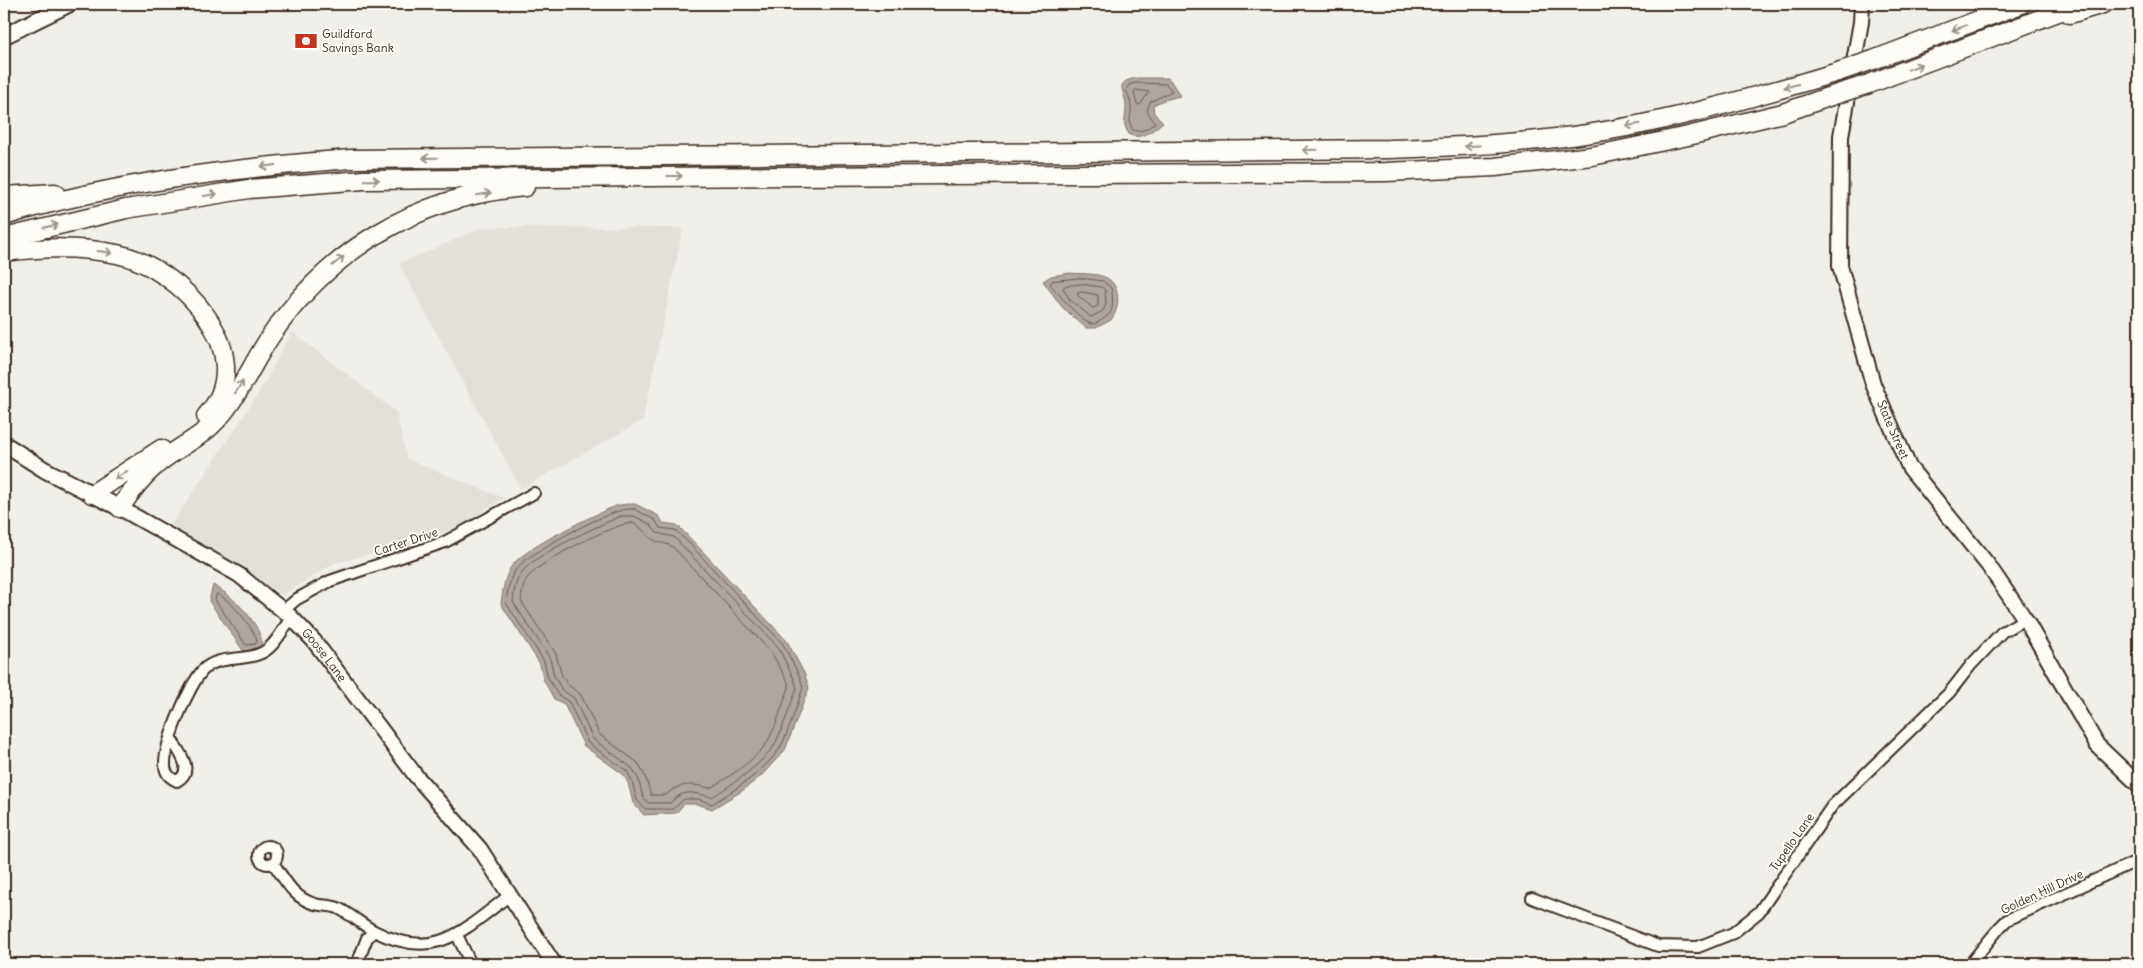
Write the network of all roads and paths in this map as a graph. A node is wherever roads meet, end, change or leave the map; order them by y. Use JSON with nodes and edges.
{"nodes":[{"id":1,"x":69,"y":4,"type":"edge"},
{"id":2,"x":1862,"y":4,"type":"edge"},
{"id":3,"x":2016,"y":4,"type":"edge"},
{"id":4,"x":2020,"y":4,"type":"edge"},
{"id":5,"x":2079,"y":4,"type":"edge"},
{"id":6,"x":2103,"y":4,"type":"edge"},
{"id":7,"x":1990,"y":16,"type":"junction"},
{"id":8,"x":4,"y":36,"type":"edge"},
{"id":9,"x":1981,"y":42,"type":"junction"},
{"id":10,"x":647,"y":176,"type":"junction"},
{"id":11,"x":145,"y":183,"type":"junction"},
{"id":12,"x":4,"y":196,"type":"edge"},
{"id":13,"x":4,"y":216,"type":"edge"},
{"id":14,"x":4,"y":238,"type":"edge"},
{"id":15,"x":4,"y":252,"type":"edge"},
{"id":16,"x":4,"y":444,"type":"edge"},
{"id":17,"x":534,"y":493,"type":"dead end"},
{"id":18,"x":92,"y":494,"type":"junction"},
{"id":19,"x":120,"y":508,"type":"junction"},
{"id":20,"x":287,"y":613,"type":"junction"},
{"id":21,"x":2025,"y":618,"type":"junction"},
{"id":22,"x":170,"y":737,"type":"dead end"},
{"id":23,"x":2139,"y":785,"type":"edge"},
{"id":24,"x":2139,"y":860,"type":"edge"},
{"id":25,"x":274,"y":863,"type":"dead end"},
{"id":26,"x":510,"y":895,"type":"junction"},
{"id":27,"x":1532,"y":898,"type":"dead end"},
{"id":28,"x":374,"y":931,"type":"junction"},
{"id":29,"x":457,"y":935,"type":"junction"},
{"id":30,"x":357,"y":964,"type":"edge"},
{"id":31,"x":471,"y":964,"type":"edge"},
{"id":32,"x":554,"y":964,"type":"edge"},
{"id":33,"x":1970,"y":964,"type":"edge"}],
"edges":[{"from":1,"to":8,"type":"main road"},
{"from":2,"to":21,"type":"street","name":"State Street"},
{"from":3,"to":7,"type":"highway"},
{"from":4,"to":7,"type":"highway"},
{"from":5,"to":9,"type":"highway"},
{"from":6,"to":9,"type":"highway"},
{"from":7,"to":11,"type":"highway","one_way":true,"bridge":true},
{"from":10,"to":9,"type":"highway","one_way":true,"bridge":true},
{"from":14,"to":10,"type":"highway","one_way":true},
{"from":19,"to":10,"type":"highway","one_way":true},
{"from":11,"to":12,"type":"highway"},
{"from":11,"to":13,"type":"highway"},
{"from":15,"to":18,"type":"highway","one_way":true},
{"from":16,"to":18,"type":"main road","name":"Goose Lane"},
{"from":17,"to":20,"type":"street","name":"Carter Drive"},
{"from":18,"to":19,"type":"main road","name":"Goose Lane"},
{"from":19,"to":20,"type":"street","name":"Goose Lane"},
{"from":20,"to":22,"type":"street","name":"Carter Drive"},
{"from":20,"to":26,"type":"street","name":"Goose Lane"},
{"from":21,"to":23,"type":"street","name":"State Street"},
{"from":21,"to":27,"type":"street","name":"Tupello Lane"},
{"from":24,"to":33,"type":"street","name":"Golden Hill Drive"},
{"from":25,"to":28,"type":"street"},
{"from":26,"to":29,"type":"street"},
{"from":26,"to":32,"type":"street","name":"Goose Lane"},
{"from":28,"to":29,"type":"street"},
{"from":28,"to":30,"type":"street"},
{"from":29,"to":31,"type":"street"}]}
